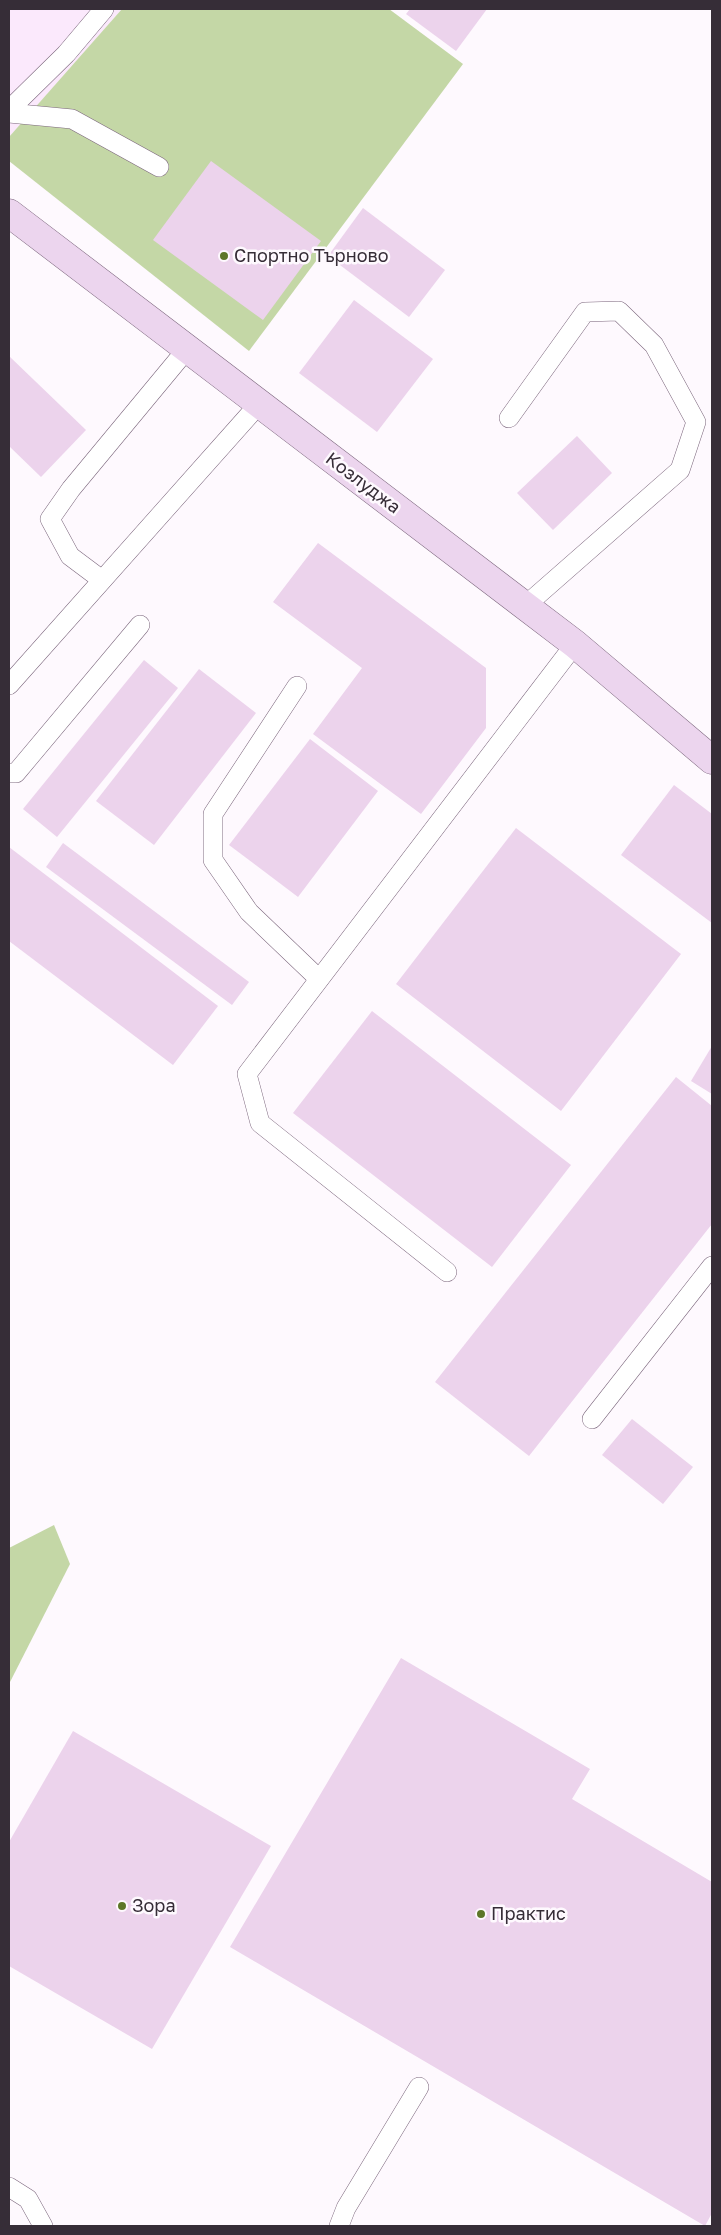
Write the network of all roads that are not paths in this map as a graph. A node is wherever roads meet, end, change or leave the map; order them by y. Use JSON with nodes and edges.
{"nodes":[{"id":1,"x":104,"y":9,"type":"edge"},
{"id":2,"x":9,"y":111,"type":"edge"},
{"id":3,"x":159,"y":167,"type":"dead end"},
{"id":4,"x":9,"y":213,"type":"edge"},
{"id":5,"x":188,"y":349,"type":"junction"},
{"id":6,"x":259,"y":404,"type":"junction"},
{"id":7,"x":509,"y":418,"type":"dead end"},
{"id":8,"x":102,"y":580,"type":"junction"},
{"id":9,"x":525,"y":606,"type":"junction"},
{"id":10,"x":140,"y":625,"type":"dead end"},
{"id":11,"x":575,"y":644,"type":"junction"},
{"id":12,"x":9,"y":685,"type":"edge"},
{"id":13,"x":297,"y":686,"type":"dead end"},
{"id":14,"x":712,"y":760,"type":"edge"},
{"id":15,"x":9,"y":773,"type":"edge"},
{"id":16,"x":319,"y":979,"type":"junction"},
{"id":17,"x":712,"y":1266,"type":"edge"},
{"id":18,"x":447,"y":1272,"type":"dead end"},
{"id":19,"x":592,"y":1419,"type":"dead end"},
{"id":20,"x":419,"y":2087,"type":"dead end"},
{"id":21,"x":9,"y":2187,"type":"edge"},
{"id":22,"x":42,"y":2226,"type":"edge"},
{"id":23,"x":338,"y":2226,"type":"edge"}],
"edges":[{"from":1,"to":2,"type":"lane"},
{"from":2,"to":3,"type":"lane"},
{"from":4,"to":5,"type":"main road","name":"Козлуджа"},
{"from":5,"to":6,"type":"main road","name":"Козлуджа"},
{"from":5,"to":8,"type":"lane"},
{"from":6,"to":8,"type":"lane"},
{"from":6,"to":9,"type":"main road","name":"Козлуджа"},
{"from":7,"to":9,"type":"lane"},
{"from":8,"to":12,"type":"lane"},
{"from":9,"to":11,"type":"main road","name":"Козлуджа"},
{"from":10,"to":15,"type":"lane"},
{"from":11,"to":14,"type":"main road","name":"Козлуджа"},
{"from":11,"to":16,"type":"lane"},
{"from":13,"to":16,"type":"lane"},
{"from":16,"to":18,"type":"lane"},
{"from":17,"to":19,"type":"lane"},
{"from":20,"to":23,"type":"lane"},
{"from":21,"to":22,"type":"lane"}]}
